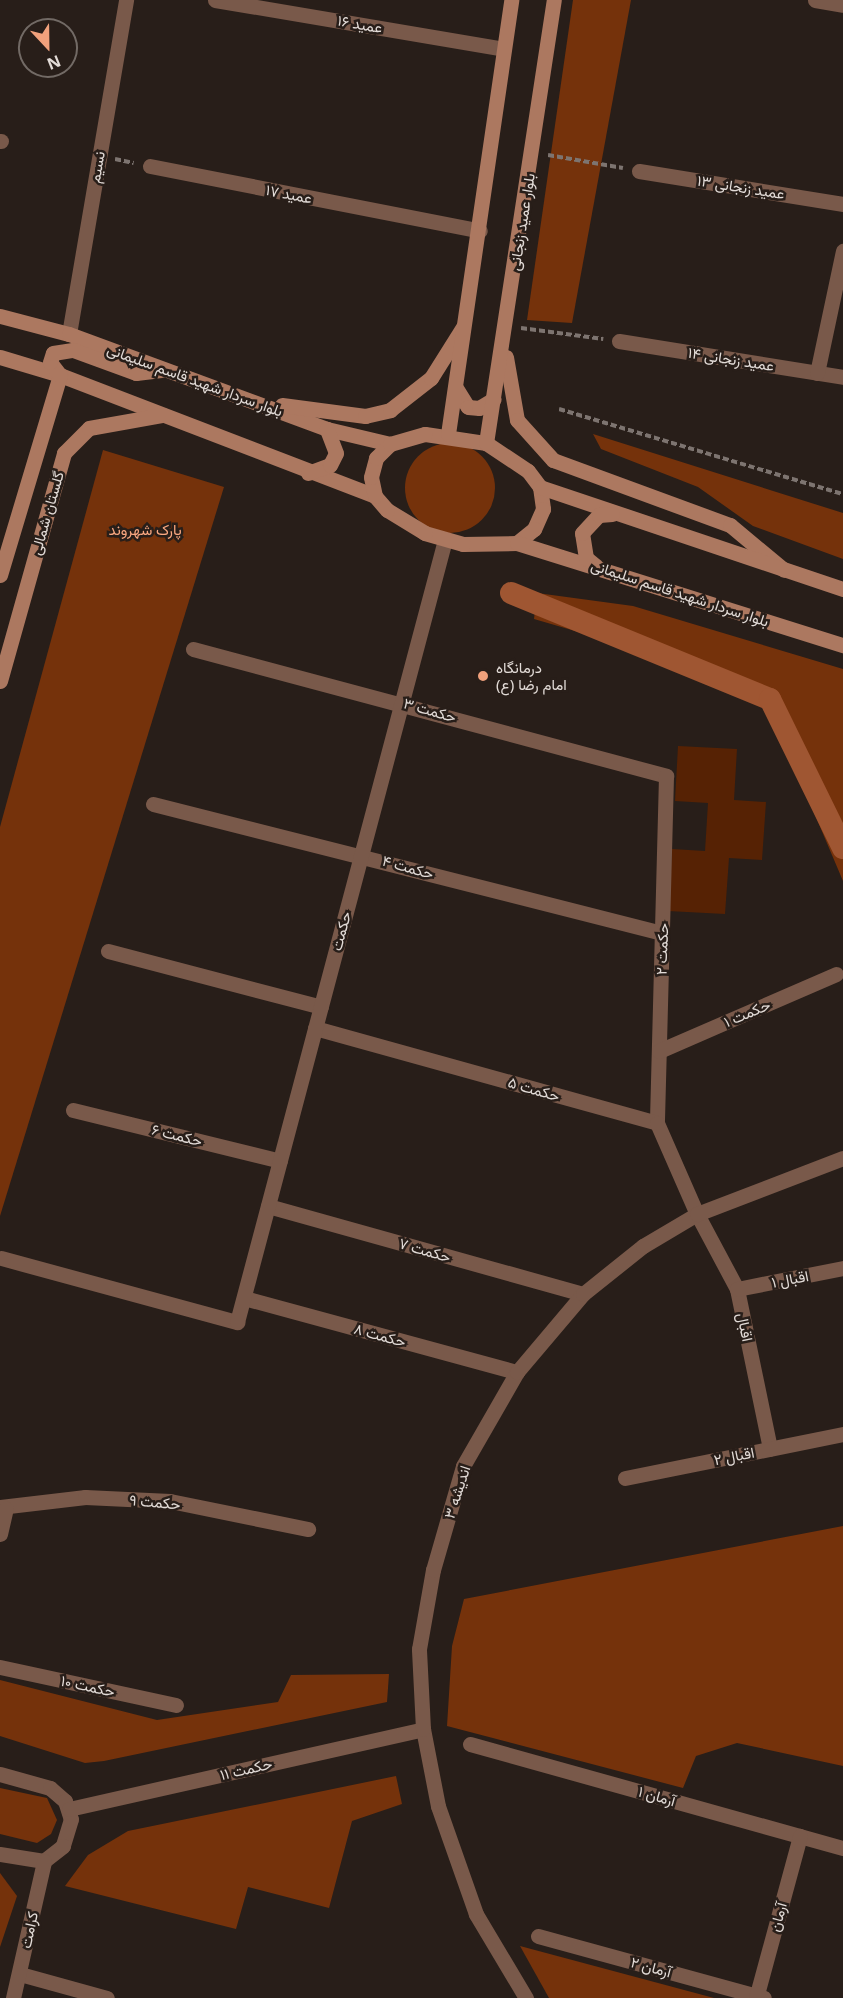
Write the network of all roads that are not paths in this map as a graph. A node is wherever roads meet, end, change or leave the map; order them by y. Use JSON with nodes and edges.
{"nodes":[{"id":1,"x":126,"y":0,"type":"edge"},
{"id":2,"x":215,"y":0,"type":"edge"},
{"id":3,"x":511,"y":0,"type":"edge"},
{"id":4,"x":554,"y":0,"type":"edge"},
{"id":5,"x":815,"y":0,"type":"edge"},
{"id":6,"x":843,"y":5,"type":"edge"},
{"id":7,"x":504,"y":49,"type":"junction"},
{"id":8,"x":150,"y":166,"type":"road end"},
{"id":9,"x":639,"y":171,"type":"road end"},
{"id":10,"x":843,"y":204,"type":"edge"},
{"id":11,"x":480,"y":231,"type":"junction"},
{"id":12,"x":843,"y":251,"type":"edge"},
{"id":13,"x":0,"y":316,"type":"edge"},
{"id":14,"x":466,"y":322,"type":"junction"},
{"id":15,"x":505,"y":326,"type":"junction"},
{"id":16,"x":69,"y":334,"type":"junction"},
{"id":17,"x":619,"y":341,"type":"road end"},
{"id":18,"x":0,"y":357,"type":"edge"},
{"id":19,"x":165,"y":370,"type":"junction"},
{"id":20,"x":817,"y":373,"type":"junction"},
{"id":21,"x":60,"y":375,"type":"junction"},
{"id":22,"x":843,"y":377,"type":"edge"},
{"id":23,"x":456,"y":388,"type":"junction"},
{"id":24,"x":494,"y":399,"type":"junction"},
{"id":25,"x":256,"y":401,"type":"junction"},
{"id":26,"x":164,"y":415,"type":"junction"},
{"id":27,"x":327,"y":429,"type":"junction"},
{"id":28,"x":448,"y":434,"type":"junction"},
{"id":29,"x":486,"y":443,"type":"junction"},
{"id":30,"x":390,"y":444,"type":"junction"},
{"id":31,"x":308,"y":473,"type":"junction"},
{"id":32,"x":540,"y":487,"type":"junction"},
{"id":33,"x":375,"y":496,"type":"junction"},
{"id":34,"x":612,"y":514,"type":"junction"},
{"id":35,"x":445,"y":540,"type":"junction"},
{"id":36,"x":517,"y":543,"type":"junction"},
{"id":37,"x":596,"y":566,"type":"junction"},
{"id":38,"x":784,"y":570,"type":"junction"},
{"id":39,"x":0,"y":574,"type":"edge"},
{"id":40,"x":843,"y":590,"type":"edge"},
{"id":41,"x":843,"y":645,"type":"edge"},
{"id":42,"x":193,"y":649,"type":"dead end"},
{"id":43,"x":0,"y":681,"type":"edge"},
{"id":44,"x":402,"y":702,"type":"junction"},
{"id":45,"x":666,"y":776,"type":"joint"},
{"id":46,"x":153,"y":804,"type":"dead end"},
{"id":47,"x":361,"y":855,"type":"junction"},
{"id":48,"x":662,"y":933,"type":"junction"},
{"id":49,"x":108,"y":951,"type":"dead end"},
{"id":50,"x":836,"y":974,"type":"dead end"},
{"id":51,"x":321,"y":1007,"type":"junction"},
{"id":52,"x":315,"y":1028,"type":"junction"},
{"id":53,"x":659,"y":1051,"type":"junction"},
{"id":54,"x":73,"y":1110,"type":"dead end"},
{"id":55,"x":657,"y":1123,"type":"junction"},
{"id":56,"x":843,"y":1158,"type":"edge"},
{"id":57,"x":280,"y":1161,"type":"junction"},
{"id":58,"x":268,"y":1206,"type":"junction"},
{"id":59,"x":697,"y":1214,"type":"junction"},
{"id":60,"x":1,"y":1258,"type":"edge"},
{"id":61,"x":843,"y":1268,"type":"edge"},
{"id":62,"x":736,"y":1289,"type":"junction"},
{"id":63,"x":583,"y":1294,"type":"junction"},
{"id":64,"x":244,"y":1298,"type":"junction"},
{"id":65,"x":517,"y":1372,"type":"junction"},
{"id":66,"x":843,"y":1434,"type":"edge"},
{"id":67,"x":770,"y":1449,"type":"junction"},
{"id":68,"x":625,"y":1478,"type":"dead end"},
{"id":69,"x":3,"y":1508,"type":"edge"},
{"id":70,"x":308,"y":1529,"type":"dead end"},
{"id":71,"x":0,"y":1534,"type":"edge"},
{"id":72,"x":0,"y":1667,"type":"edge"},
{"id":73,"x":176,"y":1705,"type":"dead end"},
{"id":74,"x":423,"y":1729,"type":"junction"},
{"id":75,"x":470,"y":1744,"type":"dead end"},
{"id":76,"x":0,"y":1774,"type":"edge"},
{"id":77,"x":69,"y":1809,"type":"junction"},
{"id":78,"x":800,"y":1836,"type":"junction"},
{"id":79,"x":843,"y":1848,"type":"edge"},
{"id":80,"x":0,"y":1854,"type":"edge"},
{"id":81,"x":44,"y":1861,"type":"junction"},
{"id":82,"x":538,"y":1936,"type":"dead end"},
{"id":83,"x":20,"y":1974,"type":"junction"},
{"id":84,"x":759,"y":1997,"type":"edge"},
{"id":85,"x":13,"y":1998,"type":"edge"},
{"id":86,"x":107,"y":1998,"type":"edge"},
{"id":87,"x":526,"y":1998,"type":"edge"}],
"edges":[{"from":1,"to":16,"type":"street","name":"نسیم"},
{"from":2,"to":7,"type":"street","name":"عمید ۱۶"},
{"from":3,"to":7,"type":"main road"},
{"from":4,"to":15,"type":"main road","name":"بلوار عمید زنجانی"},
{"from":5,"to":6,"type":"street"},
{"from":7,"to":11,"type":"main road"},
{"from":8,"to":11,"type":"street","name":"عمید ۱۷"},
{"from":9,"to":10,"type":"street","name":"عمید زنجانی ۱۳"},
{"from":11,"to":14,"type":"main road"},
{"from":12,"to":20,"type":"street"},
{"from":13,"to":16,"type":"main road","name":"بلوار سردار شهید قاسم سلیمانی"},
{"from":14,"to":23,"type":"main road"},
{"from":14,"to":25,"type":"main road"},
{"from":15,"to":24,"type":"main road","name":"بلوار عمید زنجانی"},
{"from":15,"to":38,"type":"main road"},
{"from":16,"to":19,"type":"main road","name":"بلوار سردار شهید قاسم سلیمانی"},
{"from":17,"to":20,"type":"street","name":"عمید زنجانی ۱۴"},
{"from":18,"to":21,"type":"main road"},
{"from":19,"to":21,"type":"main road"},
{"from":19,"to":25,"type":"main road","name":"بلوار سردار شهید قاسم سلیمانی"},
{"from":20,"to":22,"type":"street","name":"عمید زنجانی ۱۴"},
{"from":21,"to":26,"type":"main road"},
{"from":21,"to":39,"type":"main road","name":"گلستان شمالی"},
{"from":23,"to":24,"type":"main road"},
{"from":23,"to":28,"type":"main road"},
{"from":24,"to":29,"type":"main road","name":"بلوار عمید زنجانی"},
{"from":25,"to":27,"type":"main road","name":"بلوار سردار شهید قاسم سلیمانی"},
{"from":26,"to":31,"type":"main road"},
{"from":26,"to":43,"type":"main road","name":"گلستان شمالی"},
{"from":27,"to":30,"type":"main road","name":"بلوار سردار شهید قاسم سلیمانی"},
{"from":27,"to":31,"type":"main road"},
{"from":28,"to":29,"type":"main road"},
{"from":28,"to":30,"type":"main road"},
{"from":29,"to":32,"type":"main road"},
{"from":30,"to":33,"type":"main road"},
{"from":31,"to":33,"type":"main road"},
{"from":32,"to":34,"type":"main road"},
{"from":32,"to":36,"type":"main road"},
{"from":33,"to":35,"type":"main road"},
{"from":34,"to":37,"type":"main road"},
{"from":34,"to":38,"type":"main road"},
{"from":35,"to":36,"type":"main road"},
{"from":35,"to":44,"type":"street","name":"حکمت"},
{"from":36,"to":37,"type":"main road","name":"بلوار سردار شهید قاسم سلیمانی"},
{"from":37,"to":41,"type":"main road","name":"بلوار سردار شهید قاسم سلیمانی"},
{"from":38,"to":40,"type":"main road"},
{"from":42,"to":44,"type":"street","name":"حکمت ۳"},
{"from":44,"to":45,"type":"street","name":"حکمت ۳"},
{"from":44,"to":47,"type":"street","name":"حکمت"},
{"from":45,"to":48,"type":"street","name":"حکمت ۲"},
{"from":46,"to":47,"type":"street","name":"حکمت ۴"},
{"from":47,"to":48,"type":"street","name":"حکمت ۴"},
{"from":47,"to":51,"type":"street","name":"حکمت"},
{"from":48,"to":53,"type":"street","name":"حکمت ۲"},
{"from":49,"to":51,"type":"street"},
{"from":50,"to":53,"type":"street","name":"حکمت ۱"},
{"from":51,"to":52,"type":"street","name":"حکمت"},
{"from":52,"to":55,"type":"street","name":"حکمت ۵"},
{"from":52,"to":57,"type":"street","name":"حکمت"},
{"from":53,"to":55,"type":"street","name":"حکمت ۲"},
{"from":54,"to":57,"type":"street","name":"حکمت ۶"},
{"from":55,"to":59,"type":"street"},
{"from":56,"to":59,"type":"street","name":"اندیشه ۳"},
{"from":57,"to":58,"type":"street","name":"حکمت"},
{"from":58,"to":63,"type":"street","name":"حکمت ۷"},
{"from":58,"to":64,"type":"street","name":"حکمت"},
{"from":59,"to":62,"type":"street","name":"اقبال"},
{"from":59,"to":63,"type":"street","name":"اندیشه ۳"},
{"from":60,"to":64,"type":"street","name":"حکمت"},
{"from":61,"to":62,"type":"street","name":"اقبال ۱"},
{"from":62,"to":67,"type":"street","name":"اقبال"},
{"from":63,"to":65,"type":"street","name":"اندیشه ۳"},
{"from":64,"to":65,"type":"street","name":"حکمت ۸"},
{"from":65,"to":74,"type":"street","name":"اندیشه ۳"},
{"from":66,"to":67,"type":"street","name":"اقبال ۲"},
{"from":67,"to":68,"type":"street","name":"اقبال ۲"},
{"from":69,"to":70,"type":"street","name":"حکمت ۹"},
{"from":69,"to":71,"type":"street"},
{"from":72,"to":73,"type":"street","name":"حکمت ۱۰"},
{"from":74,"to":77,"type":"street","name":"حکمت ۱۱"},
{"from":74,"to":87,"type":"street","name":"اندیشه ۳"},
{"from":75,"to":78,"type":"street","name":"آرمان ۱"},
{"from":76,"to":77,"type":"street"},
{"from":77,"to":81,"type":"street"},
{"from":78,"to":79,"type":"street","name":"آرمان ۱"},
{"from":78,"to":84,"type":"street","name":"آرمان"},
{"from":80,"to":81,"type":"street"},
{"from":81,"to":83,"type":"street","name":"کرامت"},
{"from":82,"to":84,"type":"street","name":"آرمان ۲"},
{"from":83,"to":85,"type":"street","name":"کرامت"},
{"from":83,"to":86,"type":"street"}]}
